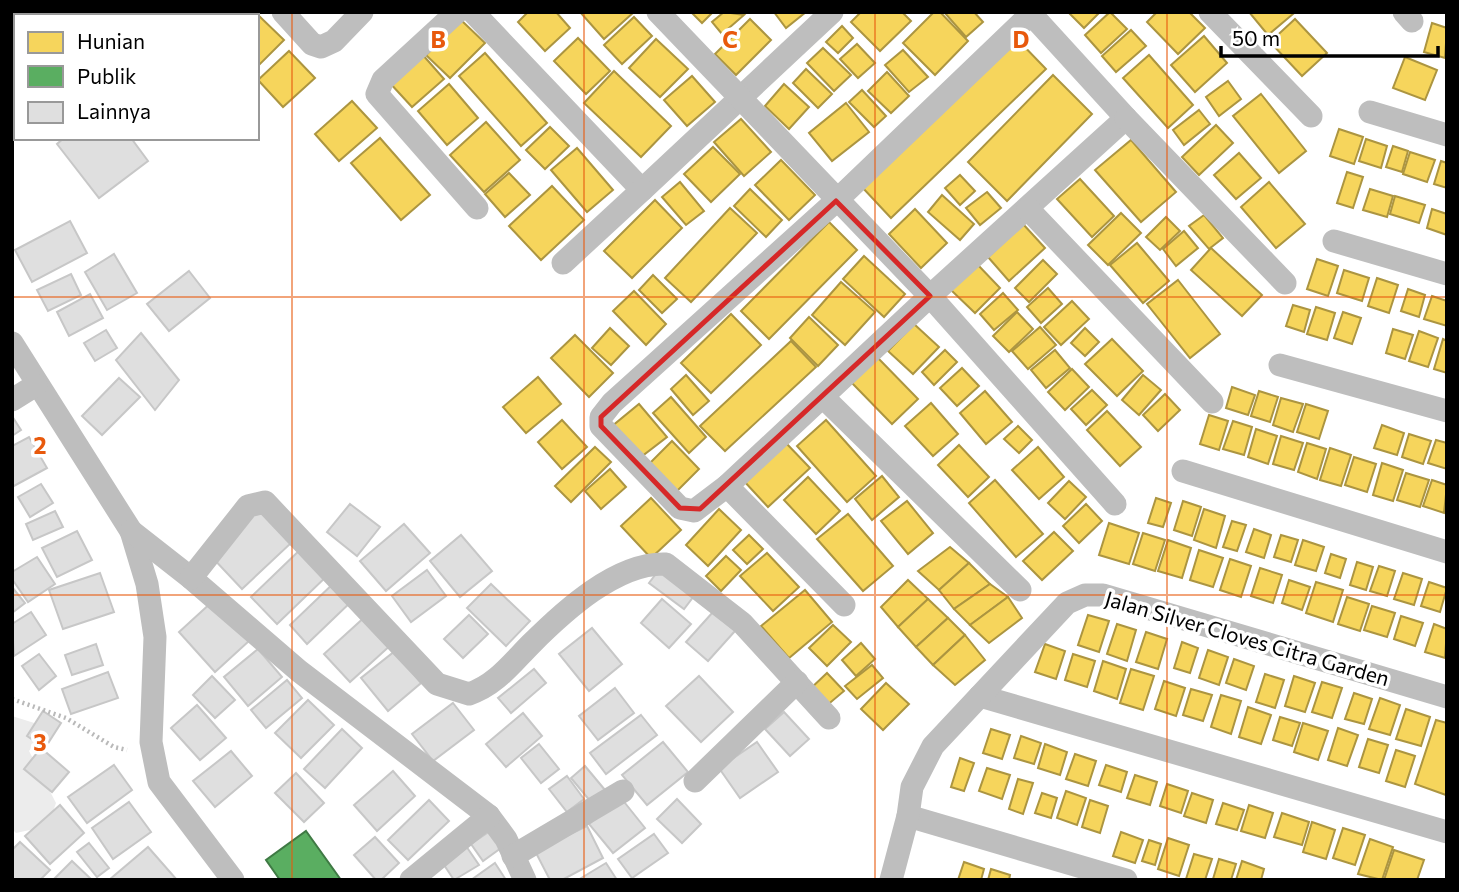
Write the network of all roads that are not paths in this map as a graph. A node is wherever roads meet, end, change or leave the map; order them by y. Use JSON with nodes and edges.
{"nodes":[{"id":1,"x":283,"y":12,"type":"edge"},
{"id":2,"x":362,"y":12,"type":"edge"},
{"id":3,"x":457,"y":12,"type":"edge"},
{"id":4,"x":473,"y":12,"type":"edge"},
{"id":5,"x":658,"y":12,"type":"edge"},
{"id":6,"x":832,"y":12,"type":"edge"},
{"id":7,"x":1210,"y":12,"type":"edge"},
{"id":8,"x":1032,"y":13,"type":"edge"},
{"id":9,"x":740,"y":99,"type":"junction"},
{"id":10,"x":1370,"y":112,"type":"dead end"},
{"id":11,"x":1311,"y":116,"type":"dead end"},
{"id":12,"x":1126,"y":118,"type":"junction"},
{"id":13,"x":1447,"y":135,"type":"edge"},
{"id":14,"x":642,"y":190,"type":"junction"},
{"id":15,"x":836,"y":201,"type":"junction"},
{"id":16,"x":477,"y":208,"type":"dead end"},
{"id":17,"x":1028,"y":209,"type":"junction"},
{"id":18,"x":1334,"y":241,"type":"dead end"},
{"id":19,"x":563,"y":263,"type":"dead end"},
{"id":20,"x":1447,"y":274,"type":"edge"},
{"id":21,"x":1285,"y":284,"type":"dead end"},
{"id":22,"x":930,"y":296,"type":"junction"},
{"id":23,"x":12,"y":343,"type":"edge"},
{"id":24,"x":1280,"y":365,"type":"dead end"},
{"id":25,"x":36,"y":385,"type":"junction"},
{"id":26,"x":823,"y":397,"type":"junction"},
{"id":27,"x":12,"y":400,"type":"edge"},
{"id":28,"x":1212,"y":402,"type":"dead end"},
{"id":29,"x":1447,"y":411,"type":"edge"},
{"id":30,"x":1183,"y":471,"type":"dead end"},
{"id":31,"x":727,"y":486,"type":"junction"},
{"id":32,"x":1115,"y":504,"type":"dead end"},
{"id":33,"x":131,"y":531,"type":"junction"},
{"id":34,"x":1447,"y":552,"type":"edge"},
{"id":35,"x":191,"y":578,"type":"junction"},
{"id":36,"x":1020,"y":590,"type":"dead end"},
{"id":37,"x":844,"y":606,"type":"dead end"},
{"id":38,"x":797,"y":682,"type":"junction"},
{"id":39,"x":980,"y":696,"type":"junction"},
{"id":40,"x":1447,"y":697,"type":"edge"},
{"id":41,"x":829,"y":718,"type":"dead end"},
{"id":42,"x":695,"y":781,"type":"dead end"},
{"id":43,"x":623,"y":790,"type":"dead end"},
{"id":44,"x":489,"y":816,"type":"junction"},
{"id":45,"x":908,"y":816,"type":"junction"},
{"id":46,"x":1447,"y":832,"type":"edge"},
{"id":47,"x":513,"y":856,"type":"junction"},
{"id":48,"x":233,"y":880,"type":"edge"},
{"id":49,"x":411,"y":880,"type":"edge"},
{"id":50,"x":525,"y":880,"type":"edge"},
{"id":51,"x":891,"y":880,"type":"edge"},
{"id":52,"x":1126,"y":880,"type":"edge"}],
"edges":[{"from":1,"to":2,"type":"street"},
{"from":3,"to":16,"type":"street"},
{"from":4,"to":14,"type":"street"},
{"from":5,"to":9,"type":"street"},
{"from":6,"to":9,"type":"street"},
{"from":7,"to":11,"type":"street"},
{"from":8,"to":12,"type":"street"},
{"from":8,"to":15,"type":"street"},
{"from":9,"to":14,"type":"street"},
{"from":9,"to":15,"type":"street"},
{"from":10,"to":13,"type":"street"},
{"from":12,"to":17,"type":"street"},
{"from":12,"to":21,"type":"street"},
{"from":14,"to":19,"type":"street"},
{"from":15,"to":22,"type":"street"},
{"from":15,"to":31,"type":"street"},
{"from":17,"to":22,"type":"street"},
{"from":17,"to":28,"type":"street"},
{"from":18,"to":20,"type":"street"},
{"from":22,"to":26,"type":"street"},
{"from":22,"to":32,"type":"street"},
{"from":23,"to":25,"type":"street"},
{"from":24,"to":29,"type":"street"},
{"from":25,"to":27,"type":"street"},
{"from":25,"to":33,"type":"street"},
{"from":26,"to":31,"type":"street"},
{"from":26,"to":36,"type":"street"},
{"from":30,"to":34,"type":"street"},
{"from":31,"to":37,"type":"street"},
{"from":33,"to":35,"type":"street"},
{"from":33,"to":48,"type":"street"},
{"from":35,"to":38,"type":"street"},
{"from":35,"to":44,"type":"street"},
{"from":38,"to":41,"type":"street"},
{"from":38,"to":42,"type":"street"},
{"from":39,"to":40,"type":"street","name":"Jalan Silver Cloves Citra Garden"},
{"from":39,"to":45,"type":"street","name":"Jalan Silver Cloves Citra Garden"},
{"from":39,"to":46,"type":"street"},
{"from":43,"to":47,"type":"street"},
{"from":44,"to":47,"type":"street"},
{"from":44,"to":49,"type":"street"},
{"from":45,"to":51,"type":"street","name":"Jalan Silver Cloves Citra Garden"},
{"from":45,"to":52,"type":"street"},
{"from":47,"to":50,"type":"street"}]}
